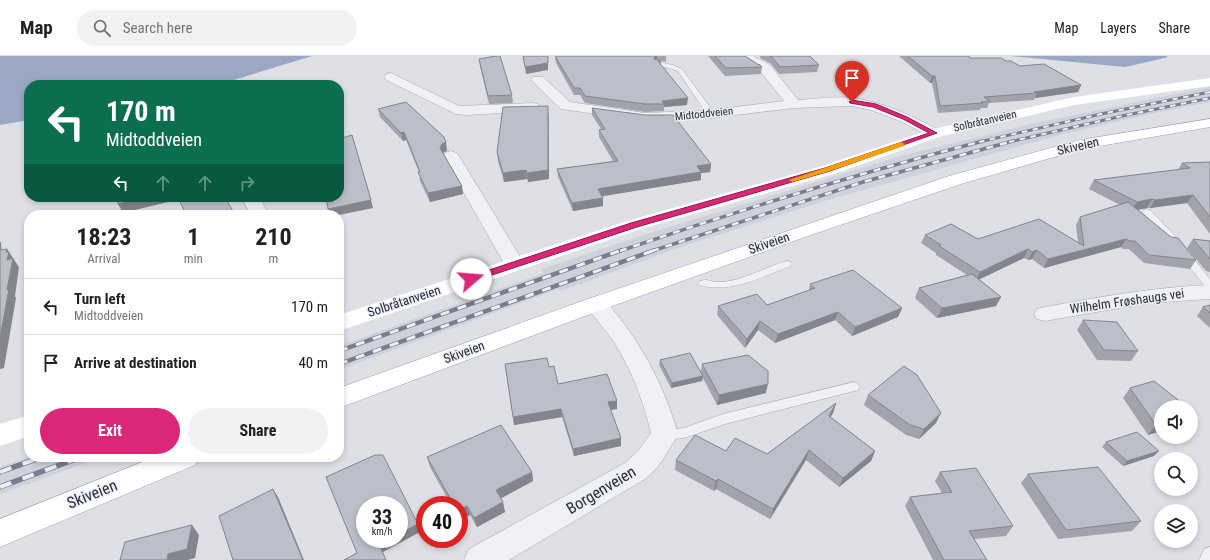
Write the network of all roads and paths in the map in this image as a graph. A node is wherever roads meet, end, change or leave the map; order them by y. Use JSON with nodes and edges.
{"nodes":[{"id":1,"x":744,"y":56,"type":"edge"},
{"id":2,"x":658,"y":64,"type":"edge"},
{"id":3,"x":391,"y":77,"type":"dead end"},
{"id":4,"x":538,"y":80,"type":"dead end"},
{"id":5,"x":1210,"y":82,"type":"edge"},
{"id":6,"x":794,"y":104,"type":"junction"},
{"id":7,"x":566,"y":106,"type":"junction"},
{"id":8,"x":711,"y":114,"type":"junction"},
{"id":9,"x":1210,"y":123,"type":"edge"},
{"id":10,"x":934,"y":133,"type":"junction"},
{"id":11,"x":451,"y":156,"type":"dead end"},
{"id":12,"x":1146,"y":212,"type":"edge"},
{"id":13,"x":787,"y":264,"type":"dead end"},
{"id":14,"x":515,"y":265,"type":"junction"},
{"id":15,"x":703,"y":284,"type":"dead end"},
{"id":16,"x":1210,"y":286,"type":"edge"},
{"id":17,"x":1210,"y":292,"type":"edge"},
{"id":18,"x":596,"y":304,"type":"junction"},
{"id":19,"x":1045,"y":314,"type":"dead end"},
{"id":20,"x":344,"y":321,"type":"edge"},
{"id":21,"x":854,"y":387,"type":"dead end"},
{"id":22,"x":344,"y":396,"type":"edge"},
{"id":23,"x":24,"y":427,"type":"edge"},
{"id":24,"x":0,"y":435,"type":"edge"},
{"id":25,"x":665,"y":435,"type":"junction"},
{"id":26,"x":173,"y":462,"type":"edge"},
{"id":27,"x":0,"y":533,"type":"edge"},
{"id":28,"x":1210,"y":554,"type":"edge"},
{"id":29,"x":480,"y":560,"type":"edge"},
{"id":30,"x":1207,"y":560,"type":"edge"}],
"edges":[{"from":1,"to":6,"type":"street"},
{"from":2,"to":8,"type":"lane"},
{"from":3,"to":7,"type":"street","name":"Midtoddveien"},
{"from":4,"to":7,"type":"street"},
{"from":5,"to":10,"type":"street","name":"Solbråtanveien"},
{"from":6,"to":8,"type":"street","name":"Midtoddveien"},
{"from":6,"to":10,"type":"street","name":"Midtoddveien"},
{"from":7,"to":8,"type":"street","name":"Midtoddveien"},
{"from":9,"to":18,"type":"street","name":"Skiveien"},
{"from":10,"to":14,"type":"street","name":"Solbråtanveien"},
{"from":11,"to":14,"type":"street"},
{"from":12,"to":16,"type":"lane"},
{"from":13,"to":15,"type":"lane"},
{"from":14,"to":20,"type":"street","name":"Solbråtanveien"},
{"from":17,"to":19,"type":"street","name":"Wilhelm Frøshaugs vei"},
{"from":18,"to":22,"type":"street","name":"Skiveien"},
{"from":18,"to":25,"type":"street"},
{"from":21,"to":25,"type":"lane"},
{"from":23,"to":24,"type":"street"},
{"from":25,"to":29,"type":"street","name":"Borgenveien"},
{"from":26,"to":27,"type":"street","name":"Skiveien"},
{"from":28,"to":30,"type":"lane"}]}
